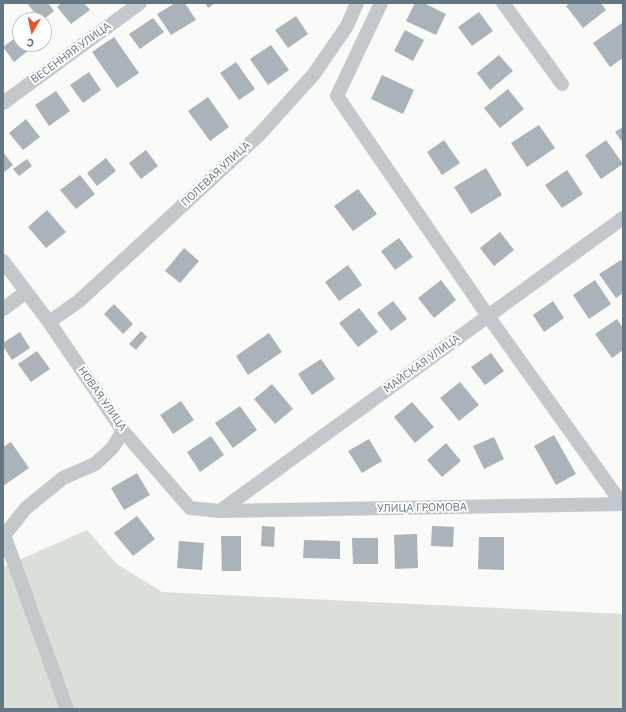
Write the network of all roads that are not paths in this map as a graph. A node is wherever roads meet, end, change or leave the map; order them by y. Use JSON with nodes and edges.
{"nodes":[{"id":1,"x":140,"y":3,"type":"edge"},
{"id":2,"x":357,"y":3,"type":"edge"},
{"id":3,"x":380,"y":3,"type":"edge"},
{"id":4,"x":504,"y":3,"type":"edge"},
{"id":5,"x":562,"y":84,"type":"dead end"},
{"id":6,"x":3,"y":103,"type":"edge"},
{"id":7,"x":623,"y":218,"type":"edge"},
{"id":8,"x":3,"y":261,"type":"edge"},
{"id":9,"x":26,"y":292,"type":"junction"},
{"id":10,"x":3,"y":309,"type":"edge"},
{"id":11,"x":488,"y":316,"type":"junction"},
{"id":12,"x":49,"y":322,"type":"junction"},
{"id":13,"x":123,"y":431,"type":"junction"},
{"id":14,"x":623,"y":504,"type":"edge"},
{"id":15,"x":220,"y":511,"type":"junction"},
{"id":16,"x":4,"y":536,"type":"edge"},
{"id":17,"x":67,"y":709,"type":"edge"}],
"edges":[{"from":1,"to":6,"type":"street","name":"ВЕСЕННЯЯ УЛИЦА"},
{"from":2,"to":12,"type":"street","name":"ПОЛЕВАЯ УЛИЦА"},
{"from":3,"to":11,"type":"street"},
{"from":4,"to":5,"type":"street"},
{"from":7,"to":11,"type":"street","name":"МАЙСКАЯ УЛИЦА"},
{"from":8,"to":9,"type":"street","name":"НОВАЯ УЛИЦА"},
{"from":9,"to":10,"type":"street"},
{"from":9,"to":12,"type":"street","name":"НОВАЯ УЛИЦА"},
{"from":11,"to":14,"type":"street"},
{"from":11,"to":15,"type":"street","name":"МАЙСКАЯ УЛИЦА"},
{"from":12,"to":13,"type":"street","name":"НОВАЯ УЛИЦА"},
{"from":13,"to":15,"type":"street","name":"НОВАЯ УЛИЦА"},
{"from":13,"to":16,"type":"street"},
{"from":14,"to":15,"type":"street","name":"УЛИЦА ГРОМОВА"},
{"from":16,"to":17,"type":"street"}]}
